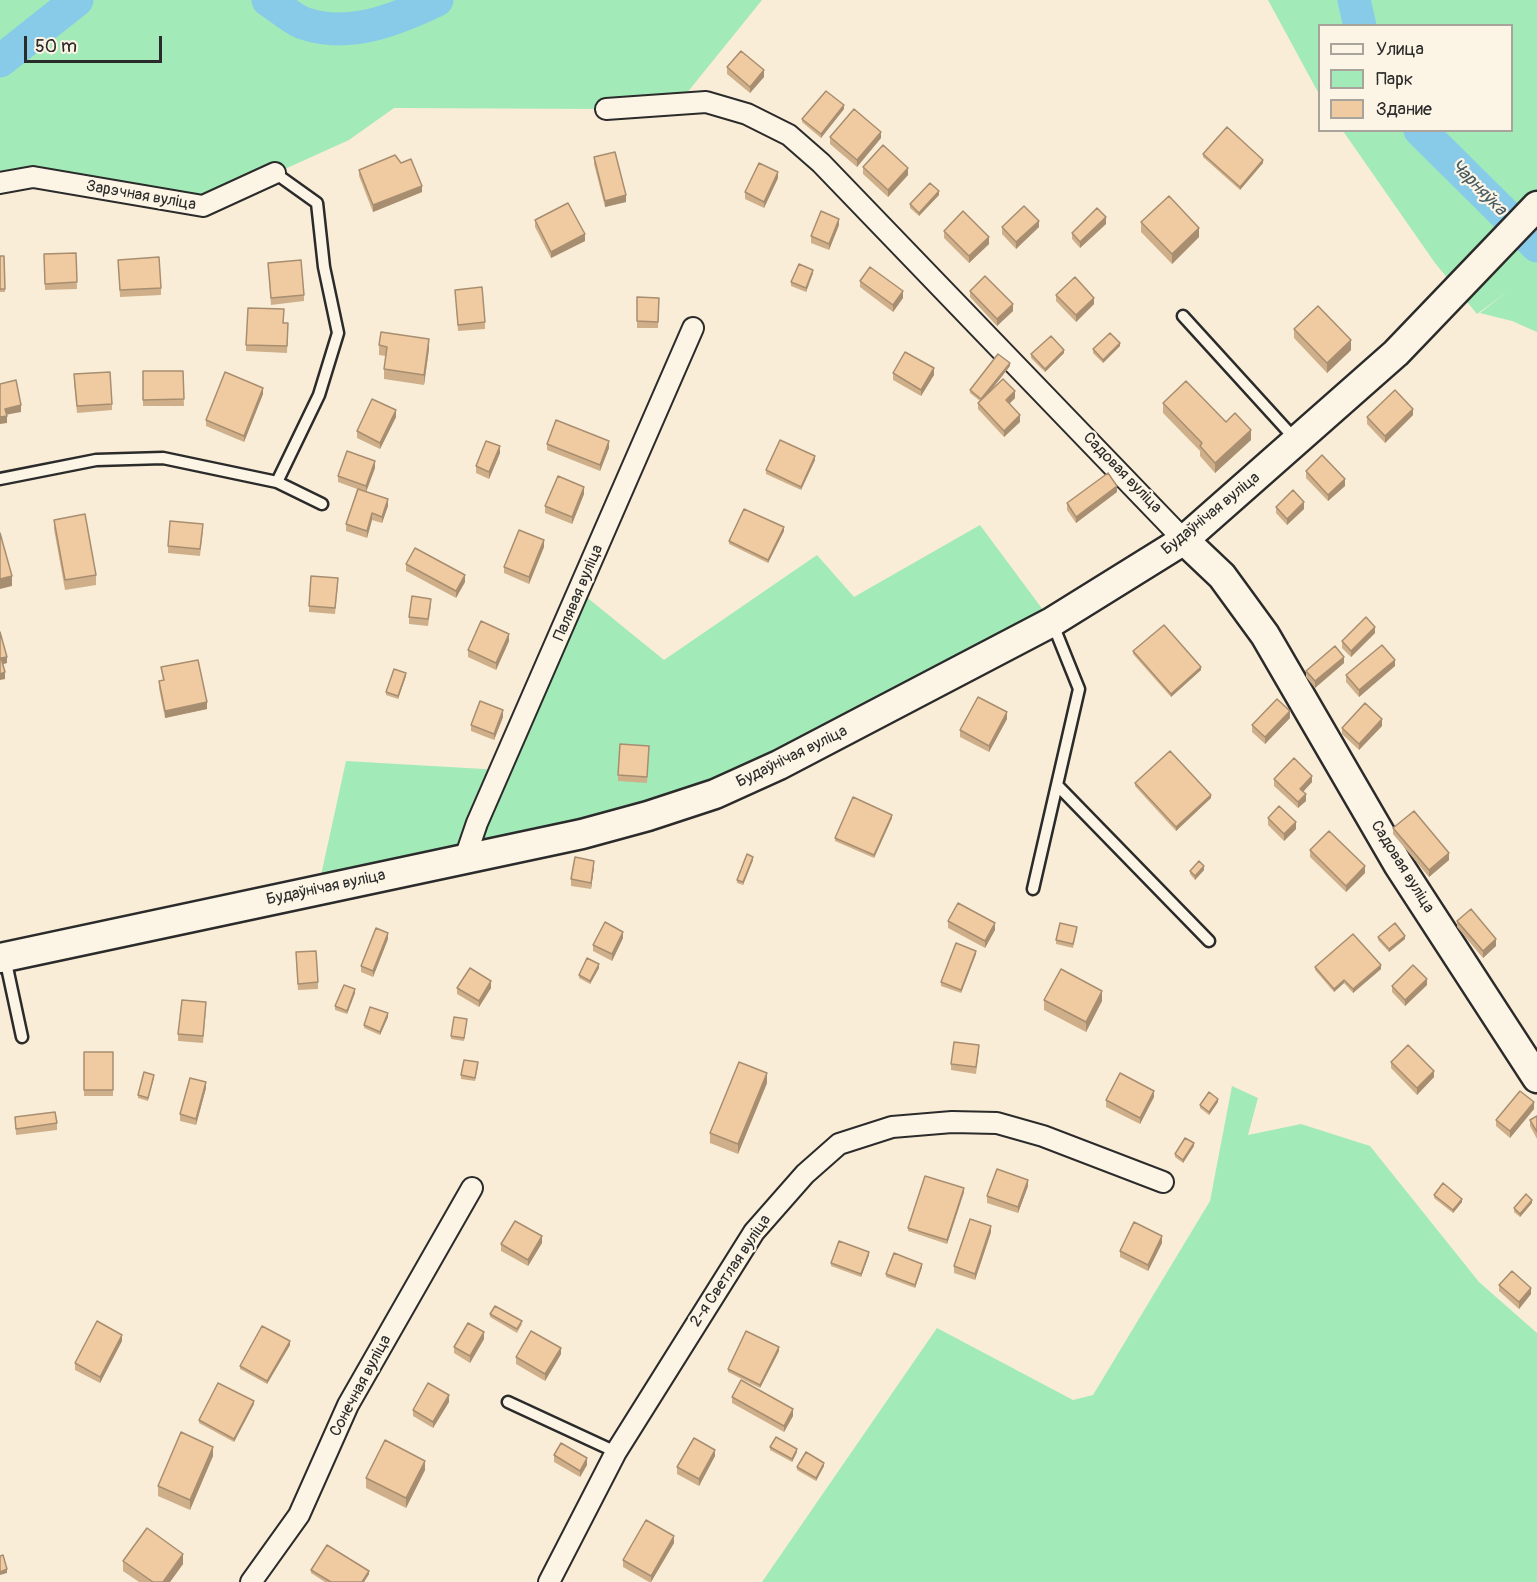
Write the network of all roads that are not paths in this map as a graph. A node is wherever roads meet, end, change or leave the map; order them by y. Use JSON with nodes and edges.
{"nodes":[{"id":1,"x":606,"y":109,"type":"dead end"},
{"id":2,"x":276,"y":173,"type":"joint"},
{"id":3,"x":0,"y":183,"type":"edge"},
{"id":4,"x":1537,"y":206,"type":"edge"},
{"id":5,"x":1184,"y":316,"type":"dead end"},
{"id":6,"x":693,"y":328,"type":"dead end"},
{"id":7,"x":1297,"y":442,"type":"junction"},
{"id":8,"x":0,"y":479,"type":"edge"},
{"id":9,"x":277,"y":482,"type":"junction"},
{"id":10,"x":322,"y":504,"type":"dead end"},
{"id":11,"x":1184,"y":540,"type":"junction"},
{"id":12,"x":1052,"y":622,"type":"junction"},
{"id":13,"x":1057,"y":785,"type":"junction"},
{"id":14,"x":465,"y":858,"type":"junction"},
{"id":15,"x":1033,"y":889,"type":"dead end"},
{"id":16,"x":1209,"y":941,"type":"dead end"},
{"id":17,"x":3,"y":957,"type":"edge"},
{"id":18,"x":22,"y":1037,"type":"dead end"},
{"id":19,"x":1537,"y":1078,"type":"edge"},
{"id":20,"x":1163,"y":1182,"type":"dead end"},
{"id":21,"x":472,"y":1188,"type":"dead end"},
{"id":22,"x":508,"y":1402,"type":"dead end"},
{"id":23,"x":616,"y":1452,"type":"junction"},
{"id":24,"x":251,"y":1582,"type":"edge"},
{"id":25,"x":549,"y":1582,"type":"edge"}],
"edges":[{"from":1,"to":11,"type":"street","name":"Садовая вуліца"},
{"from":2,"to":3,"type":"street","name":"Зарэчная вуліца"},
{"from":2,"to":9,"type":"lane"},
{"from":4,"to":7,"type":"main road","name":"Будаўнічая вуліца"},
{"from":5,"to":7,"type":"lane"},
{"from":6,"to":14,"type":"street","name":"Палявая вуліца"},
{"from":7,"to":11,"type":"main road","name":"Будаўнічая вуліца"},
{"from":8,"to":9,"type":"lane"},
{"from":9,"to":10,"type":"lane"},
{"from":11,"to":12,"type":"main road","name":"Будаўнічая вуліца"},
{"from":11,"to":19,"type":"main road","name":"Садовая вуліца"},
{"from":12,"to":13,"type":"lane"},
{"from":12,"to":14,"type":"main road","name":"Будаўнічая вуліца"},
{"from":13,"to":15,"type":"lane"},
{"from":13,"to":16,"type":"lane"},
{"from":14,"to":17,"type":"main road","name":"Будаўнічая вуліца"},
{"from":17,"to":18,"type":"lane"},
{"from":20,"to":23,"type":"street","name":"2-я Светлая вуліца"},
{"from":21,"to":24,"type":"street","name":"Сонечная вуліца"},
{"from":22,"to":23,"type":"lane"},
{"from":23,"to":25,"type":"street","name":"2-я Светлая вуліца"}]}
